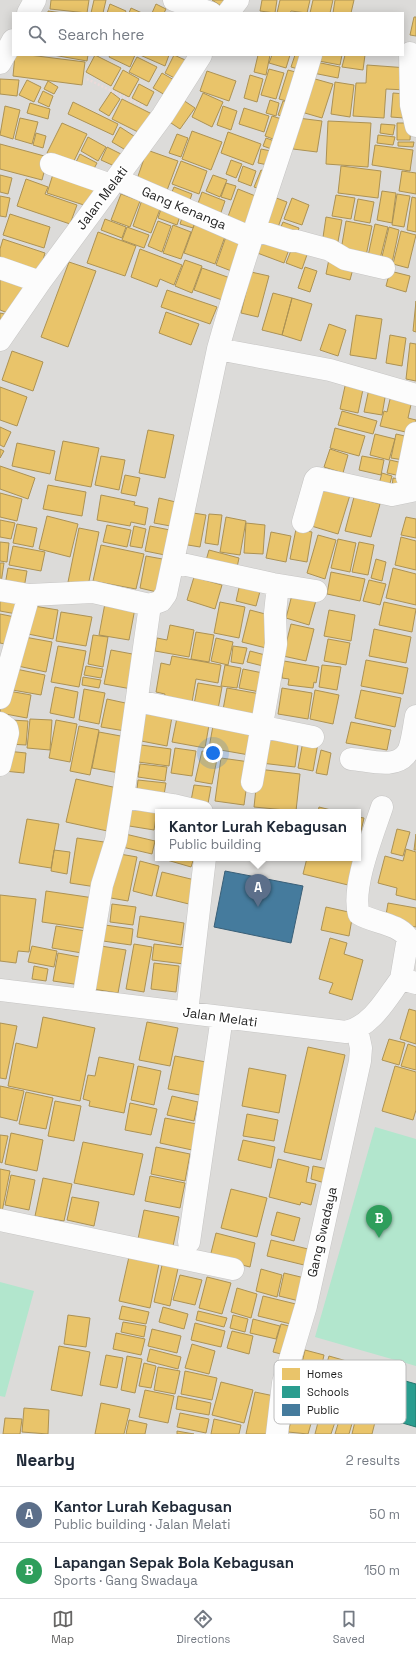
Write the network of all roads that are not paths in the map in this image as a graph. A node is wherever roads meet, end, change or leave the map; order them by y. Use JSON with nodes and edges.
{"nodes":[{"id":1,"x":35,"y":0,"type":"edge"},
{"id":2,"x":174,"y":0,"type":"edge"},
{"id":3,"x":238,"y":0,"type":"edge"},
{"id":4,"x":29,"y":12,"type":"edge"},
{"id":5,"x":208,"y":12,"type":"edge"},
{"id":6,"x":229,"y":12,"type":"edge"},
{"id":7,"x":12,"y":42,"type":"edge"},
{"id":8,"x":410,"y":52,"type":"edge"},
{"id":9,"x":200,"y":56,"type":"edge"},
{"id":10,"x":312,"y":56,"type":"edge"},
{"id":11,"x":0,"y":63,"type":"edge"},
{"id":12,"x":416,"y":126,"type":"edge"},
{"id":13,"x":51,"y":164,"type":"dead end"},
{"id":14,"x":114,"y":182,"type":"junction"},
{"id":15,"x":254,"y":234,"type":"junction"},
{"id":16,"x":0,"y":268,"type":"edge"},
{"id":17,"x":384,"y":268,"type":"dead end"},
{"id":18,"x":40,"y":282,"type":"junction"},
{"id":19,"x":0,"y":340,"type":"edge"},
{"id":20,"x":218,"y":349,"type":"junction"},
{"id":21,"x":416,"y":395,"type":"edge"},
{"id":22,"x":416,"y":433,"type":"edge"},
{"id":23,"x":416,"y":485,"type":"edge"},
{"id":24,"x":416,"y":490,"type":"edge"},
{"id":25,"x":303,"y":522,"type":"dead end"},
{"id":26,"x":173,"y":562,"type":"junction"},
{"id":27,"x":278,"y":585,"type":"junction"},
{"id":28,"x":0,"y":590,"type":"edge"},
{"id":29,"x":316,"y":591,"type":"dead end"},
{"id":30,"x":29,"y":595,"type":"junction"},
{"id":31,"x":150,"y":605,"type":"junction"},
{"id":32,"x":2,"y":685,"type":"edge"},
{"id":33,"x":137,"y":701,"type":"junction"},
{"id":34,"x":416,"y":716,"type":"edge"},
{"id":35,"x":0,"y":723,"type":"edge"},
{"id":36,"x":261,"y":726,"type":"junction"},
{"id":37,"x":313,"y":736,"type":"dead end"},
{"id":38,"x":351,"y":758,"type":"dead end"},
{"id":39,"x":0,"y":765,"type":"edge"},
{"id":40,"x":252,"y":782,"type":"dead end"},
{"id":41,"x":123,"y":797,"type":"junction"},
{"id":42,"x":382,"y":806,"type":"dead end"},
{"id":43,"x":190,"y":809,"type":"edge"},
{"id":44,"x":205,"y":861,"type":"edge"},
{"id":45,"x":408,"y":981,"type":"edge"},
{"id":46,"x":0,"y":990,"type":"edge"},
{"id":47,"x":83,"y":1000,"type":"junction"},
{"id":48,"x":187,"y":1012,"type":"junction"},
{"id":49,"x":222,"y":1017,"type":"junction"},
{"id":50,"x":358,"y":1029,"type":"junction"},
{"id":51,"x":0,"y":1220,"type":"edge"},
{"id":52,"x":189,"y":1242,"type":"dead end"},
{"id":53,"x":233,"y":1269,"type":"dead end"},
{"id":54,"x":290,"y":1360,"type":"edge"},
{"id":55,"x":278,"y":1424,"type":"edge"},
{"id":56,"x":277,"y":1434,"type":"edge"}],
"edges":[{"from":1,"to":4,"type":"street"},
{"from":2,"to":5,"type":"street"},
{"from":3,"to":6,"type":"street"},
{"from":7,"to":11,"type":"street"},
{"from":8,"to":12,"type":"street"},
{"from":9,"to":14,"type":"street","name":"Jalan Melati"},
{"from":10,"to":15,"type":"street"},
{"from":13,"to":14,"type":"street","name":"Gang Kenanga"},
{"from":14,"to":15,"type":"street","name":"Gang Kenanga"},
{"from":14,"to":18,"type":"street","name":"Jalan Melati"},
{"from":15,"to":17,"type":"street","name":"Gang Kenanga"},
{"from":15,"to":20,"type":"street"},
{"from":16,"to":18,"type":"street"},
{"from":18,"to":19,"type":"street","name":"Jalan Melati"},
{"from":20,"to":21,"type":"street"},
{"from":20,"to":26,"type":"street"},
{"from":22,"to":23,"type":"street"},
{"from":24,"to":25,"type":"street"},
{"from":26,"to":27,"type":"street"},
{"from":26,"to":31,"type":"street"},
{"from":27,"to":29,"type":"street"},
{"from":27,"to":36,"type":"street"},
{"from":28,"to":30,"type":"street"},
{"from":30,"to":31,"type":"street"},
{"from":30,"to":32,"type":"street"},
{"from":31,"to":33,"type":"street"},
{"from":33,"to":36,"type":"street"},
{"from":33,"to":41,"type":"street"},
{"from":34,"to":38,"type":"street"},
{"from":35,"to":39,"type":"street"},
{"from":36,"to":37,"type":"street"},
{"from":36,"to":40,"type":"street"},
{"from":41,"to":43,"type":"street"},
{"from":41,"to":47,"type":"street"},
{"from":42,"to":45,"type":"street"},
{"from":44,"to":48,"type":"street"},
{"from":45,"to":50,"type":"street"},
{"from":46,"to":47,"type":"street","name":"Jalan Melati"},
{"from":47,"to":48,"type":"street","name":"Jalan Melati"},
{"from":48,"to":49,"type":"street","name":"Jalan Melati"},
{"from":49,"to":50,"type":"street","name":"Jalan Melati"},
{"from":49,"to":52,"type":"street"},
{"from":50,"to":54,"type":"street","name":"Gang Swadaya"},
{"from":51,"to":53,"type":"street"},
{"from":55,"to":56,"type":"street","name":"Gang Swadaya"}]}
